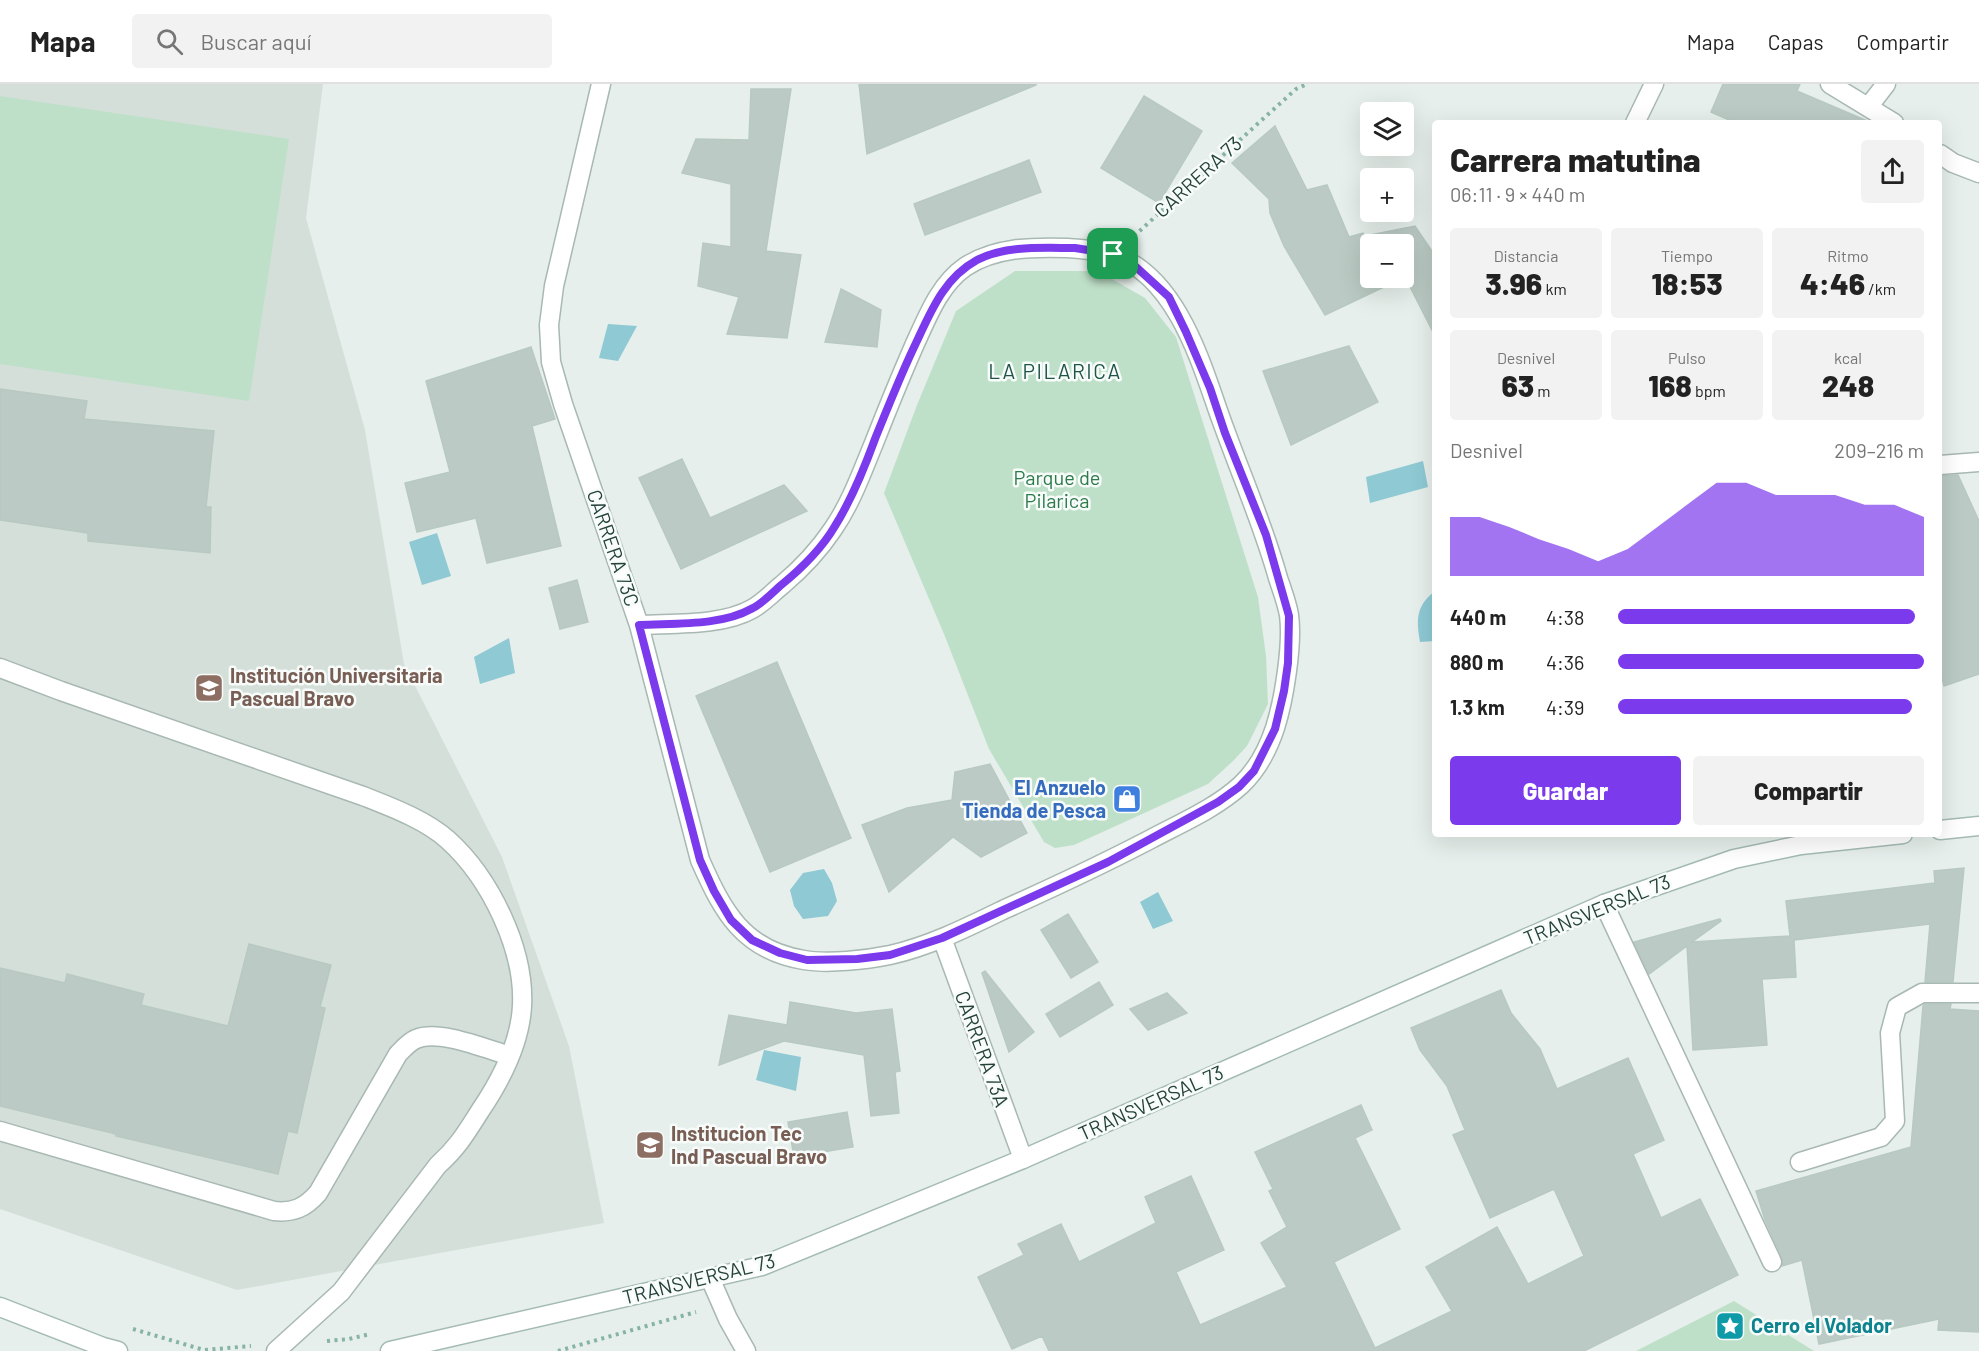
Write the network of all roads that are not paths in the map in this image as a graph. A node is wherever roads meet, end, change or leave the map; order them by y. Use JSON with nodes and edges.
{"nodes":[{"id":1,"x":601,"y":84,"type":"edge"},
{"id":2,"x":1654,"y":84,"type":"edge"},
{"id":3,"x":1830,"y":84,"type":"edge"},
{"id":4,"x":1886,"y":84,"type":"edge"},
{"id":5,"x":1869,"y":106,"type":"junction"},
{"id":6,"x":1636,"y":120,"type":"edge"},
{"id":7,"x":1890,"y":120,"type":"edge"},
{"id":8,"x":1942,"y":155,"type":"edge"},
{"id":9,"x":1979,"y":173,"type":"edge"},
{"id":10,"x":1979,"y":462,"type":"edge"},
{"id":11,"x":1942,"y":465,"type":"edge"},
{"id":12,"x":639,"y":625,"type":"junction"},
{"id":13,"x":0,"y":668,"type":"edge"},
{"id":14,"x":1979,"y":826,"type":"edge"},
{"id":15,"x":1942,"y":830,"type":"edge"},
{"id":16,"x":1875,"y":837,"type":"edge"},
{"id":17,"x":1604,"y":904,"type":"junction"},
{"id":18,"x":942,"y":938,"type":"junction"},
{"id":19,"x":1979,"y":993,"type":"edge"},
{"id":20,"x":510,"y":1056,"type":"junction"},
{"id":21,"x":0,"y":1131,"type":"edge"},
{"id":22,"x":1023,"y":1159,"type":"junction"},
{"id":23,"x":1800,"y":1162,"type":"dead end"},
{"id":24,"x":1772,"y":1263,"type":"dead end"},
{"id":25,"x":710,"y":1278,"type":"junction"},
{"id":26,"x":0,"y":1307,"type":"edge"},
{"id":27,"x":280,"y":1348,"type":"edge"},
{"id":28,"x":118,"y":1351,"type":"edge"},
{"id":29,"x":390,"y":1351,"type":"edge"},
{"id":30,"x":747,"y":1351,"type":"edge"}],
"edges":[{"from":1,"to":12,"type":"street","name":"CARRERA 73C"},
{"from":2,"to":6,"type":"street"},
{"from":3,"to":5,"type":"street"},
{"from":4,"to":5,"type":"street"},
{"from":5,"to":7,"type":"street"},
{"from":8,"to":9,"type":"street"},
{"from":10,"to":11,"type":"street"},
{"from":12,"to":18,"type":"street","name":"CARRERA 73C"},
{"from":12,"to":18,"type":"street","name":"CARRERA 73C"},
{"from":13,"to":20,"type":"street"},
{"from":14,"to":15,"type":"street"},
{"from":16,"to":17,"type":"street","name":"TRANSVERSAL 73"},
{"from":17,"to":22,"type":"street","name":"TRANSVERSAL 73"},
{"from":17,"to":24,"type":"street"},
{"from":18,"to":22,"type":"street","name":"CARRERA 73A"},
{"from":19,"to":23,"type":"street"},
{"from":20,"to":21,"type":"street"},
{"from":20,"to":27,"type":"street"},
{"from":22,"to":25,"type":"street","name":"TRANSVERSAL 73"},
{"from":25,"to":29,"type":"street","name":"TRANSVERSAL 73"},
{"from":25,"to":30,"type":"street"},
{"from":26,"to":28,"type":"street"}]}
